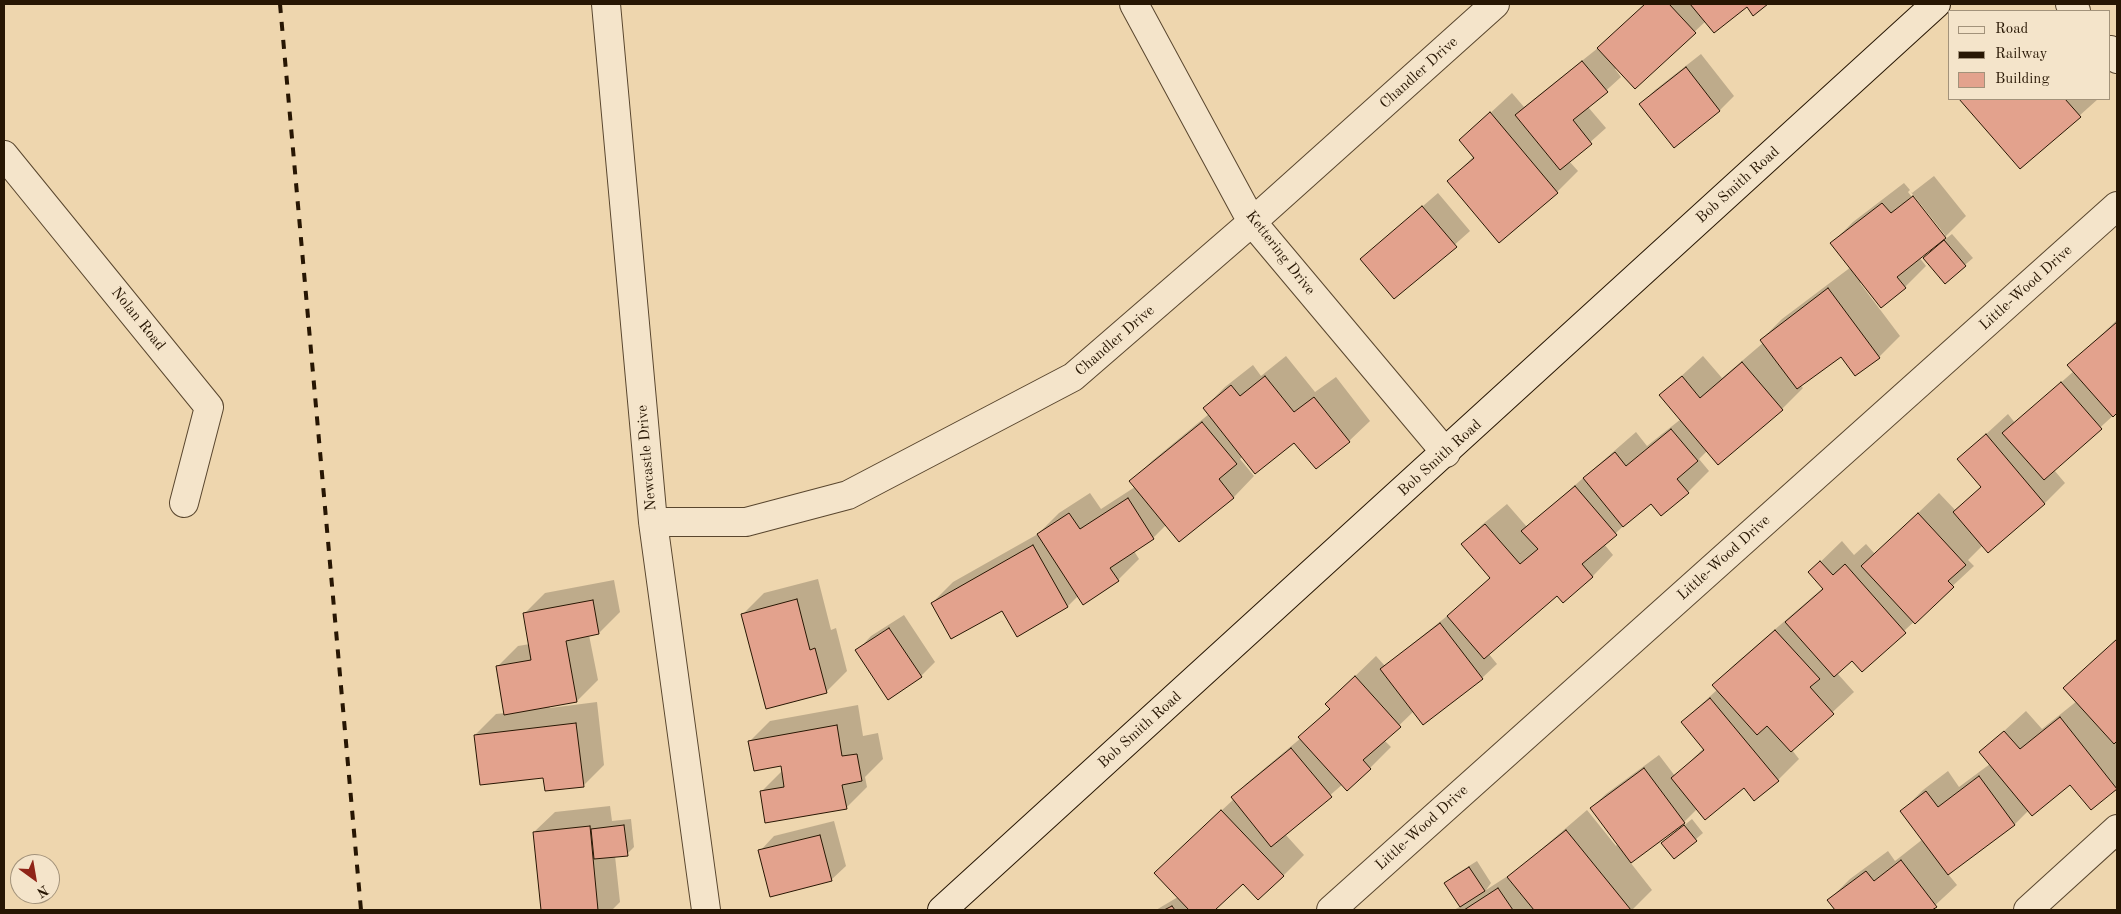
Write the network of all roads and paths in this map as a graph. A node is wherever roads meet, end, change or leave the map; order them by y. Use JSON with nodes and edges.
{"nodes":[{"id":1,"x":606,"y":4,"type":"edge"},
{"id":2,"x":1134,"y":4,"type":"edge"},
{"id":3,"x":1495,"y":4,"type":"edge"},
{"id":4,"x":1936,"y":4,"type":"edge"},
{"id":5,"x":4,"y":155,"type":"edge"},
{"id":6,"x":2117,"y":206,"type":"edge"},
{"id":7,"x":1252,"y":222,"type":"junction"},
{"id":8,"x":1446,"y":453,"type":"junction"},
{"id":9,"x":184,"y":503,"type":"dead end"},
{"id":10,"x":653,"y":522,"type":"junction"},
{"id":11,"x":2117,"y":829,"type":"edge"},
{"id":12,"x":706,"y":910,"type":"edge"},
{"id":13,"x":942,"y":910,"type":"edge"},
{"id":14,"x":1331,"y":910,"type":"edge"},
{"id":15,"x":2028,"y":910,"type":"edge"}],
"edges":[{"from":1,"to":10,"type":"street","name":"Newcastle Drive"},
{"from":2,"to":7,"type":"street","name":"Kettering Drive"},
{"from":3,"to":7,"type":"street","name":"Chandler Drive"},
{"from":4,"to":8,"type":"street","name":"Bob Smith Road"},
{"from":5,"to":9,"type":"street","name":"Nolan Road"},
{"from":6,"to":14,"type":"street","name":"Little-Wood Drive"},
{"from":7,"to":8,"type":"street","name":"Kettering Drive"},
{"from":7,"to":10,"type":"street","name":"Chandler Drive"},
{"from":8,"to":13,"type":"street","name":"Bob Smith Road"},
{"from":10,"to":12,"type":"street","name":"Newcastle Drive"},
{"from":11,"to":15,"type":"street"}]}
